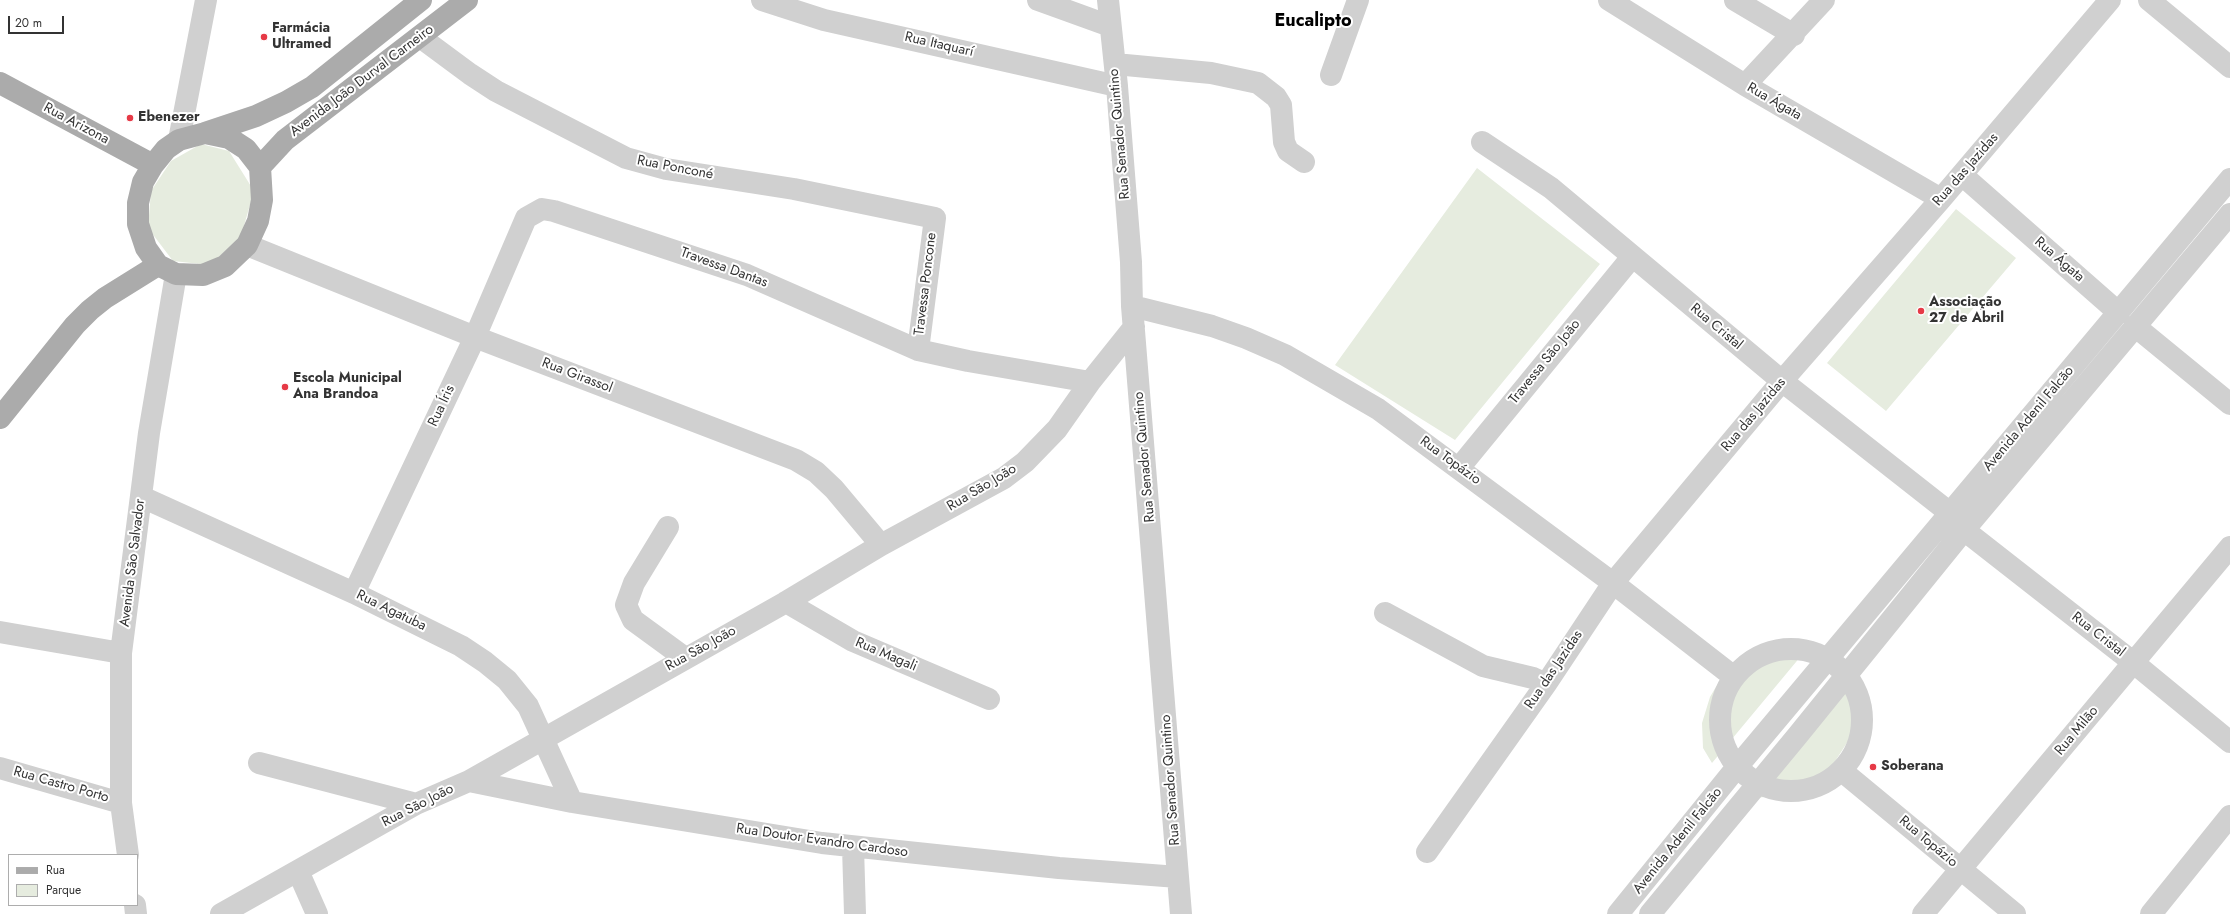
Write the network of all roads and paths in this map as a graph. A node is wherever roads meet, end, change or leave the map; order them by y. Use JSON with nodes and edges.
{"nodes":[{"id":1,"x":206,"y":0,"type":"edge"},
{"id":2,"x":421,"y":0,"type":"edge"},
{"id":3,"x":467,"y":0,"type":"edge"},
{"id":4,"x":762,"y":0,"type":"edge"},
{"id":5,"x":1038,"y":0,"type":"edge"},
{"id":6,"x":1108,"y":0,"type":"edge"},
{"id":7,"x":1358,"y":0,"type":"edge"},
{"id":8,"x":1609,"y":0,"type":"edge"},
{"id":9,"x":1735,"y":0,"type":"edge"},
{"id":10,"x":1824,"y":0,"type":"edge"},
{"id":11,"x":2110,"y":0,"type":"edge"},
{"id":12,"x":2149,"y":0,"type":"edge"},
{"id":13,"x":1110,"y":26,"type":"junction"},
{"id":14,"x":1794,"y":35,"type":"junction"},
{"id":15,"x":420,"y":37,"type":"junction"},
{"id":16,"x":1115,"y":64,"type":"junction"},
{"id":17,"x":2230,"y":67,"type":"edge"},
{"id":18,"x":1331,"y":75,"type":"dead end"},
{"id":19,"x":0,"y":83,"type":"edge"},
{"id":20,"x":1117,"y":86,"type":"junction"},
{"id":21,"x":1745,"y":86,"type":"junction"},
{"id":22,"x":205,"y":133,"type":"junction"},
{"id":23,"x":179,"y":140,"type":"junction"},
{"id":24,"x":1482,"y":142,"type":"dead end"},
{"id":25,"x":1304,"y":162,"type":"dead end"},
{"id":26,"x":153,"y":165,"type":"junction"},
{"id":27,"x":260,"y":167,"type":"junction"},
{"id":28,"x":1962,"y":175,"type":"junction"},
{"id":29,"x":2230,"y":179,"type":"edge"},
{"id":30,"x":1941,"y":199,"type":"junction"},
{"id":31,"x":2230,"y":214,"type":"edge"},
{"id":32,"x":526,"y":218,"type":"joint"},
{"id":33,"x":935,"y":218,"type":"joint"},
{"id":34,"x":247,"y":245,"type":"junction"},
{"id":35,"x":2174,"y":248,"type":"junction"},
{"id":36,"x":1632,"y":257,"type":"junction"},
{"id":37,"x":2190,"y":262,"type":"junction"},
{"id":38,"x":167,"y":269,"type":"junction"},
{"id":39,"x":2119,"y":313,"type":"junction"},
{"id":40,"x":1133,"y":317,"type":"junction"},
{"id":41,"x":2136,"y":327,"type":"junction"},
{"id":42,"x":475,"y":337,"type":"junction"},
{"id":43,"x":918,"y":350,"type":"junction"},
{"id":44,"x":1782,"y":381,"type":"junction"},
{"id":45,"x":1090,"y":382,"type":"junction"},
{"id":46,"x":2230,"y":404,"type":"edge"},
{"id":47,"x":0,"y":418,"type":"edge"},
{"id":48,"x":1459,"y":468,"type":"junction"},
{"id":49,"x":142,"y":498,"type":"junction"},
{"id":50,"x":1950,"y":513,"type":"junction"},
{"id":51,"x":668,"y":527,"type":"dead end"},
{"id":52,"x":1964,"y":530,"type":"junction"},
{"id":53,"x":881,"y":546,"type":"junction"},
{"id":54,"x":2230,"y":547,"type":"edge"},
{"id":55,"x":1613,"y":583,"type":"junction"},
{"id":56,"x":354,"y":593,"type":"junction"},
{"id":57,"x":786,"y":602,"type":"junction"},
{"id":58,"x":1385,"y":613,"type":"dead end"},
{"id":59,"x":0,"y":632,"type":"edge"},
{"id":60,"x":121,"y":653,"type":"junction"},
{"id":61,"x":685,"y":658,"type":"junction"},
{"id":62,"x":1828,"y":660,"type":"junction"},
{"id":63,"x":2134,"y":663,"type":"junction"},
{"id":64,"x":1846,"y":675,"type":"junction"},
{"id":65,"x":1734,"y":677,"type":"junction"},
{"id":66,"x":1546,"y":684,"type":"junction"},
{"id":67,"x":989,"y":699,"type":"dead end"},
{"id":68,"x":544,"y":739,"type":"junction"},
{"id":69,"x":2230,"y":742,"type":"edge"},
{"id":70,"x":259,"y":763,"type":"dead end"},
{"id":71,"x":1737,"y":767,"type":"junction"},
{"id":72,"x":0,"y":768,"type":"edge"},
{"id":73,"x":1842,"y":771,"type":"junction"},
{"id":74,"x":469,"y":781,"type":"junction"},
{"id":75,"x":1758,"y":784,"type":"junction"},
{"id":76,"x":572,"y":802,"type":"junction"},
{"id":77,"x":121,"y":803,"type":"junction"},
{"id":78,"x":416,"y":804,"type":"junction"},
{"id":79,"x":2230,"y":816,"type":"edge"},
{"id":80,"x":854,"y":847,"type":"junction"},
{"id":81,"x":1426,"y":852,"type":"dead end"},
{"id":82,"x":128,"y":854,"type":"edge"},
{"id":83,"x":1960,"y":869,"type":"junction"},
{"id":84,"x":298,"y":871,"type":"junction"},
{"id":85,"x":1178,"y":877,"type":"junction"},
{"id":86,"x":1624,"y":907,"type":"edge"},
{"id":87,"x":221,"y":914,"type":"edge"},
{"id":88,"x":317,"y":914,"type":"edge"},
{"id":89,"x":855,"y":914,"type":"edge"},
{"id":90,"x":1181,"y":914,"type":"edge"},
{"id":91,"x":1649,"y":914,"type":"edge"},
{"id":92,"x":1923,"y":914,"type":"edge"},
{"id":93,"x":2015,"y":914,"type":"edge"},
{"id":94,"x":2151,"y":914,"type":"edge"}],
"edges":[{"from":1,"to":23,"type":"street"},
{"from":2,"to":22,"type":"main road","name":"Avenida João Durval Carneiro"},
{"from":3,"to":15,"type":"main road","name":"Avenida João Durval Carneiro"},
{"from":4,"to":20,"type":"street","name":"Rua Itaquarí"},
{"from":5,"to":13,"type":"street"},
{"from":6,"to":13,"type":"street","name":"Rua Senador Quintino"},
{"from":7,"to":18,"type":"street"},
{"from":8,"to":21,"type":"street","name":"Rua Ágata"},
{"from":9,"to":14,"type":"street"},
{"from":10,"to":14,"type":"street"},
{"from":11,"to":28,"type":"street","name":"Rua das Jazidas"},
{"from":12,"to":17,"type":"street"},
{"from":13,"to":16,"type":"street","name":"Rua Senador Quintino"},
{"from":14,"to":21,"type":"street"},
{"from":15,"to":27,"type":"main road","name":"Avenida João Durval Carneiro"},
{"from":15,"to":33,"type":"street","name":"Rua Ponconé"},
{"from":16,"to":20,"type":"street","name":"Rua Senador Quintino"},
{"from":16,"to":25,"type":"street"},
{"from":19,"to":26,"type":"main road","name":"Rua Arizona"},
{"from":20,"to":40,"type":"street","name":"Rua Senador Quintino"},
{"from":21,"to":30,"type":"street","name":"Rua Ágata"},
{"from":22,"to":23,"type":"main road"},
{"from":22,"to":27,"type":"main road"},
{"from":23,"to":26,"type":"main road"},
{"from":24,"to":36,"type":"street","name":"Rua Cristal"},
{"from":26,"to":38,"type":"main road"},
{"from":27,"to":34,"type":"main road"},
{"from":28,"to":30,"type":"street","name":"Rua das Jazidas"},
{"from":28,"to":39,"type":"street","name":"Rua Ágata"},
{"from":29,"to":35,"type":"street","name":"Avenida Adenil Falcão"},
{"from":30,"to":44,"type":"street","name":"Rua das Jazidas"},
{"from":31,"to":37,"type":"street","name":"Avenida Adenil Falcão"},
{"from":32,"to":42,"type":"street","name":"Rua Íris"},
{"from":32,"to":43,"type":"street","name":"Travessa Dantas"},
{"from":33,"to":43,"type":"street","name":"Travessa Poncone"},
{"from":34,"to":38,"type":"main road"},
{"from":34,"to":42,"type":"street","name":"Rua Girassol"},
{"from":35,"to":37,"type":"street"},
{"from":35,"to":39,"type":"street","name":"Avenida Adenil Falcão"},
{"from":36,"to":44,"type":"street","name":"Rua Cristal"},
{"from":36,"to":48,"type":"street","name":"Travessa São João"},
{"from":37,"to":41,"type":"street","name":"Avenida Adenil Falcão"},
{"from":38,"to":47,"type":"main road"},
{"from":38,"to":49,"type":"street","name":"Avenida São Salvador"},
{"from":39,"to":50,"type":"street","name":"Avenida Adenil Falcão"},
{"from":40,"to":45,"type":"street","name":"Rua São João"},
{"from":40,"to":48,"type":"street","name":"Rua Topázio"},
{"from":40,"to":85,"type":"street","name":"Rua Senador Quintino"},
{"from":41,"to":46,"type":"street"},
{"from":41,"to":52,"type":"street","name":"Avenida Adenil Falcão"},
{"from":42,"to":53,"type":"street","name":"Rua Girassol"},
{"from":42,"to":56,"type":"street","name":"Rua Íris"},
{"from":43,"to":45,"type":"street","name":"Travessa Dantas"},
{"from":44,"to":50,"type":"street","name":"Rua Cristal"},
{"from":44,"to":55,"type":"street","name":"Rua das Jazidas"},
{"from":45,"to":53,"type":"street","name":"Rua São João"},
{"from":48,"to":55,"type":"street","name":"Rua Topázio"},
{"from":49,"to":56,"type":"street","name":"Rua Agatuba"},
{"from":49,"to":60,"type":"street","name":"Avenida São Salvador"},
{"from":50,"to":62,"type":"street","name":"Avenida Adenil Falcão"},
{"from":51,"to":61,"type":"street"},
{"from":52,"to":63,"type":"street","name":"Rua Cristal"},
{"from":52,"to":64,"type":"street","name":"Avenida Adenil Falcão"},
{"from":53,"to":57,"type":"street","name":"Rua São João"},
{"from":54,"to":63,"type":"street","name":"Rua Milão"},
{"from":55,"to":65,"type":"street","name":"Rua Topázio"},
{"from":55,"to":66,"type":"street","name":"Rua das Jazidas"},
{"from":56,"to":68,"type":"street","name":"Rua Agatuba"},
{"from":57,"to":61,"type":"street","name":"Rua São João"},
{"from":57,"to":67,"type":"street","name":"Rua Magali"},
{"from":58,"to":66,"type":"street"},
{"from":59,"to":60,"type":"street"},
{"from":60,"to":77,"type":"street","name":"Avenida São Salvador"},
{"from":61,"to":68,"type":"street","name":"Rua São João"},
{"from":62,"to":64,"type":"street"},
{"from":62,"to":65,"type":"street"},
{"from":62,"to":71,"type":"street","name":"Avenida Adenil Falcão"},
{"from":63,"to":69,"type":"street","name":"Rua Cristal"},
{"from":63,"to":83,"type":"street","name":"Rua Milão"},
{"from":64,"to":73,"type":"street"},
{"from":64,"to":75,"type":"street","name":"Avenida Adenil Falcão"},
{"from":65,"to":71,"type":"street"},
{"from":66,"to":81,"type":"street","name":"Rua das Jazidas"},
{"from":68,"to":74,"type":"street","name":"Rua São João"},
{"from":68,"to":76,"type":"street","name":"Rua Agatuba"},
{"from":70,"to":78,"type":"street"},
{"from":71,"to":75,"type":"street"},
{"from":71,"to":86,"type":"street","name":"Avenida Adenil Falcão"},
{"from":72,"to":77,"type":"street","name":"Rua Castro Porto"},
{"from":73,"to":75,"type":"street"},
{"from":73,"to":83,"type":"street","name":"Rua Topázio"},
{"from":74,"to":76,"type":"street","name":"Rua Doutor Evandro Cardoso"},
{"from":74,"to":78,"type":"street","name":"Rua São João"},
{"from":75,"to":91,"type":"street","name":"Avenida Adenil Falcão"},
{"from":76,"to":80,"type":"street","name":"Rua Doutor Evandro Cardoso"},
{"from":77,"to":82,"type":"street","name":"Avenida São Salvador"},
{"from":78,"to":84,"type":"street","name":"Rua São João"},
{"from":79,"to":94,"type":"street"},
{"from":80,"to":85,"type":"street","name":"Rua Doutor Evandro Cardoso"},
{"from":80,"to":89,"type":"street"},
{"from":83,"to":92,"type":"street","name":"Rua Milão"},
{"from":83,"to":93,"type":"street","name":"Rua Topázio"},
{"from":84,"to":87,"type":"street","name":"Rua São João"},
{"from":84,"to":88,"type":"street"},
{"from":85,"to":90,"type":"street","name":"Rua Senador Quintino"},
{"from":86,"to":91,"type":"street"}]}
